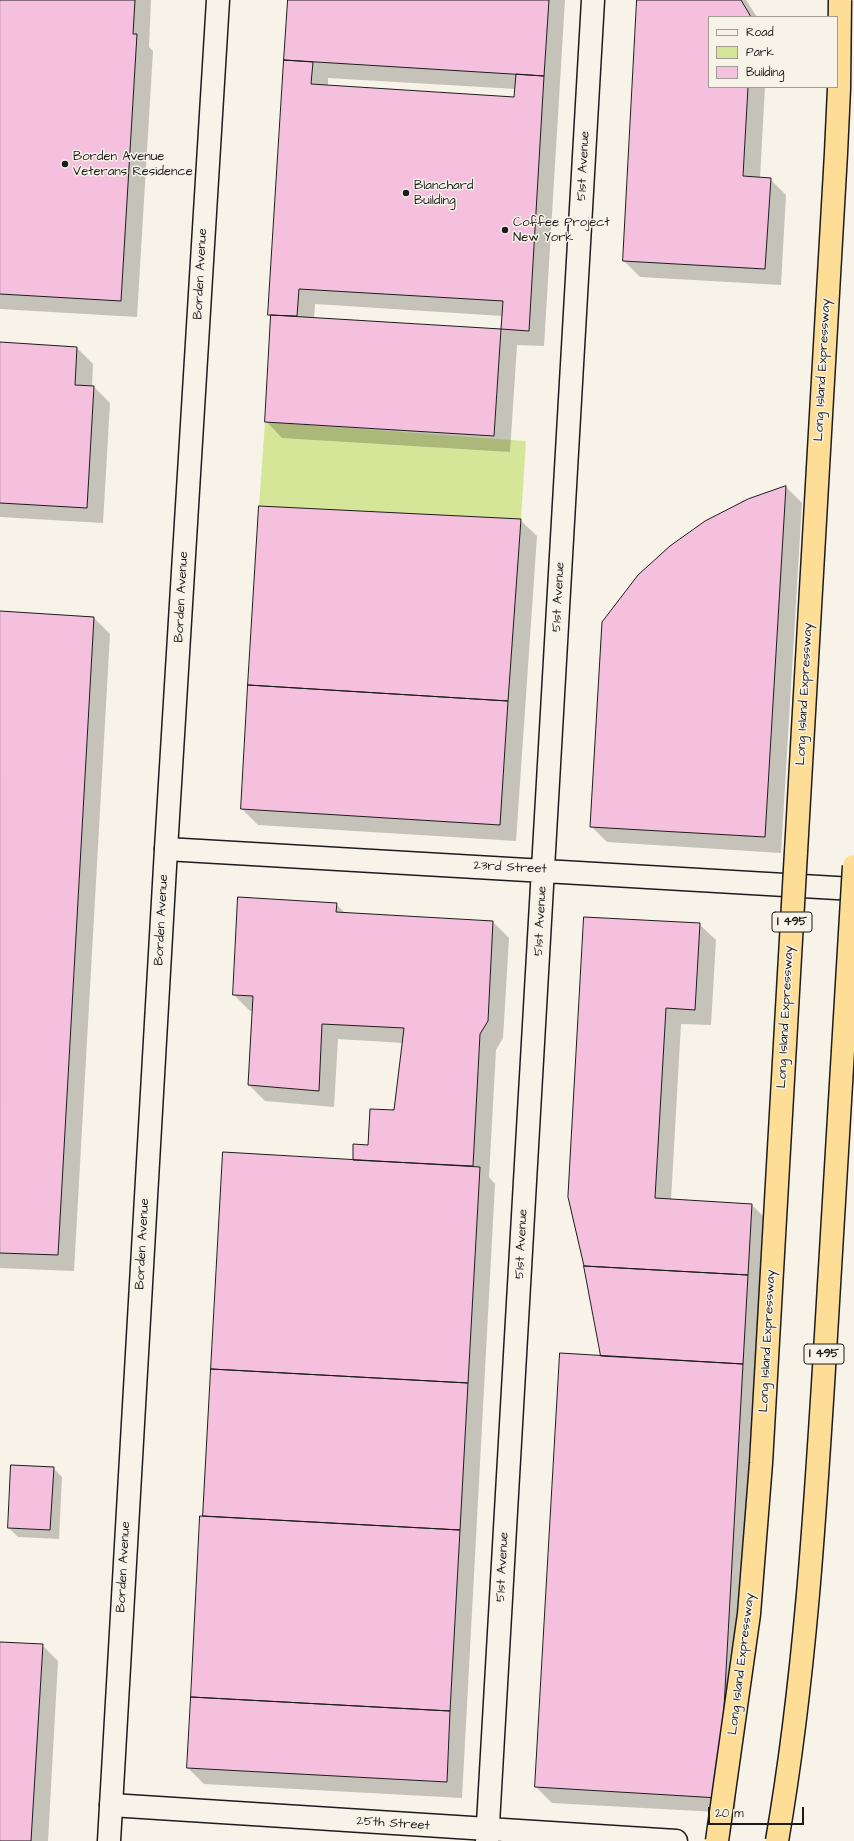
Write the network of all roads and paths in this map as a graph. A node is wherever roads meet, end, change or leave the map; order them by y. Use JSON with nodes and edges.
{"nodes":[{"id":1,"x":218,"y":0,"type":"edge"},
{"id":2,"x":593,"y":0,"type":"edge"},
{"id":3,"x":840,"y":0,"type":"edge"},
{"id":4,"x":166,"y":849,"type":"junction"},
{"id":5,"x":854,"y":866,"type":"edge"},
{"id":6,"x":544,"y":870,"type":"junction"},
{"id":7,"x":854,"y":889,"type":"edge"},
{"id":8,"x":111,"y":1805,"type":"junction"},
{"id":9,"x":487,"y":1836,"type":"edge"},
{"id":10,"x":109,"y":1841,"type":"edge"},
{"id":11,"x":676,"y":1841,"type":"edge"},
{"id":12,"x":717,"y":1841,"type":"edge"},
{"id":13,"x":777,"y":1841,"type":"edge"}],
"edges":[{"from":1,"to":4,"type":"street","name":"Borden Avenue"},
{"from":2,"to":6,"type":"street","name":"51st Avenue"},
{"from":3,"to":12,"type":"highway","name":"Long Island Expressway","number":"I 495","bridge":true},
{"from":4,"to":6,"type":"street","name":"23rd Street"},
{"from":4,"to":8,"type":"street","name":"Borden Avenue"},
{"from":5,"to":13,"type":"highway","number":"I 495","bridge":true},
{"from":6,"to":7,"type":"street","name":"23rd Street"},
{"from":6,"to":9,"type":"street","name":"51st Avenue"},
{"from":8,"to":9,"type":"street","name":"25th Street"},
{"from":8,"to":10,"type":"street","name":"Borden Avenue"},
{"from":9,"to":11,"type":"street","name":"25th Street"}]}
